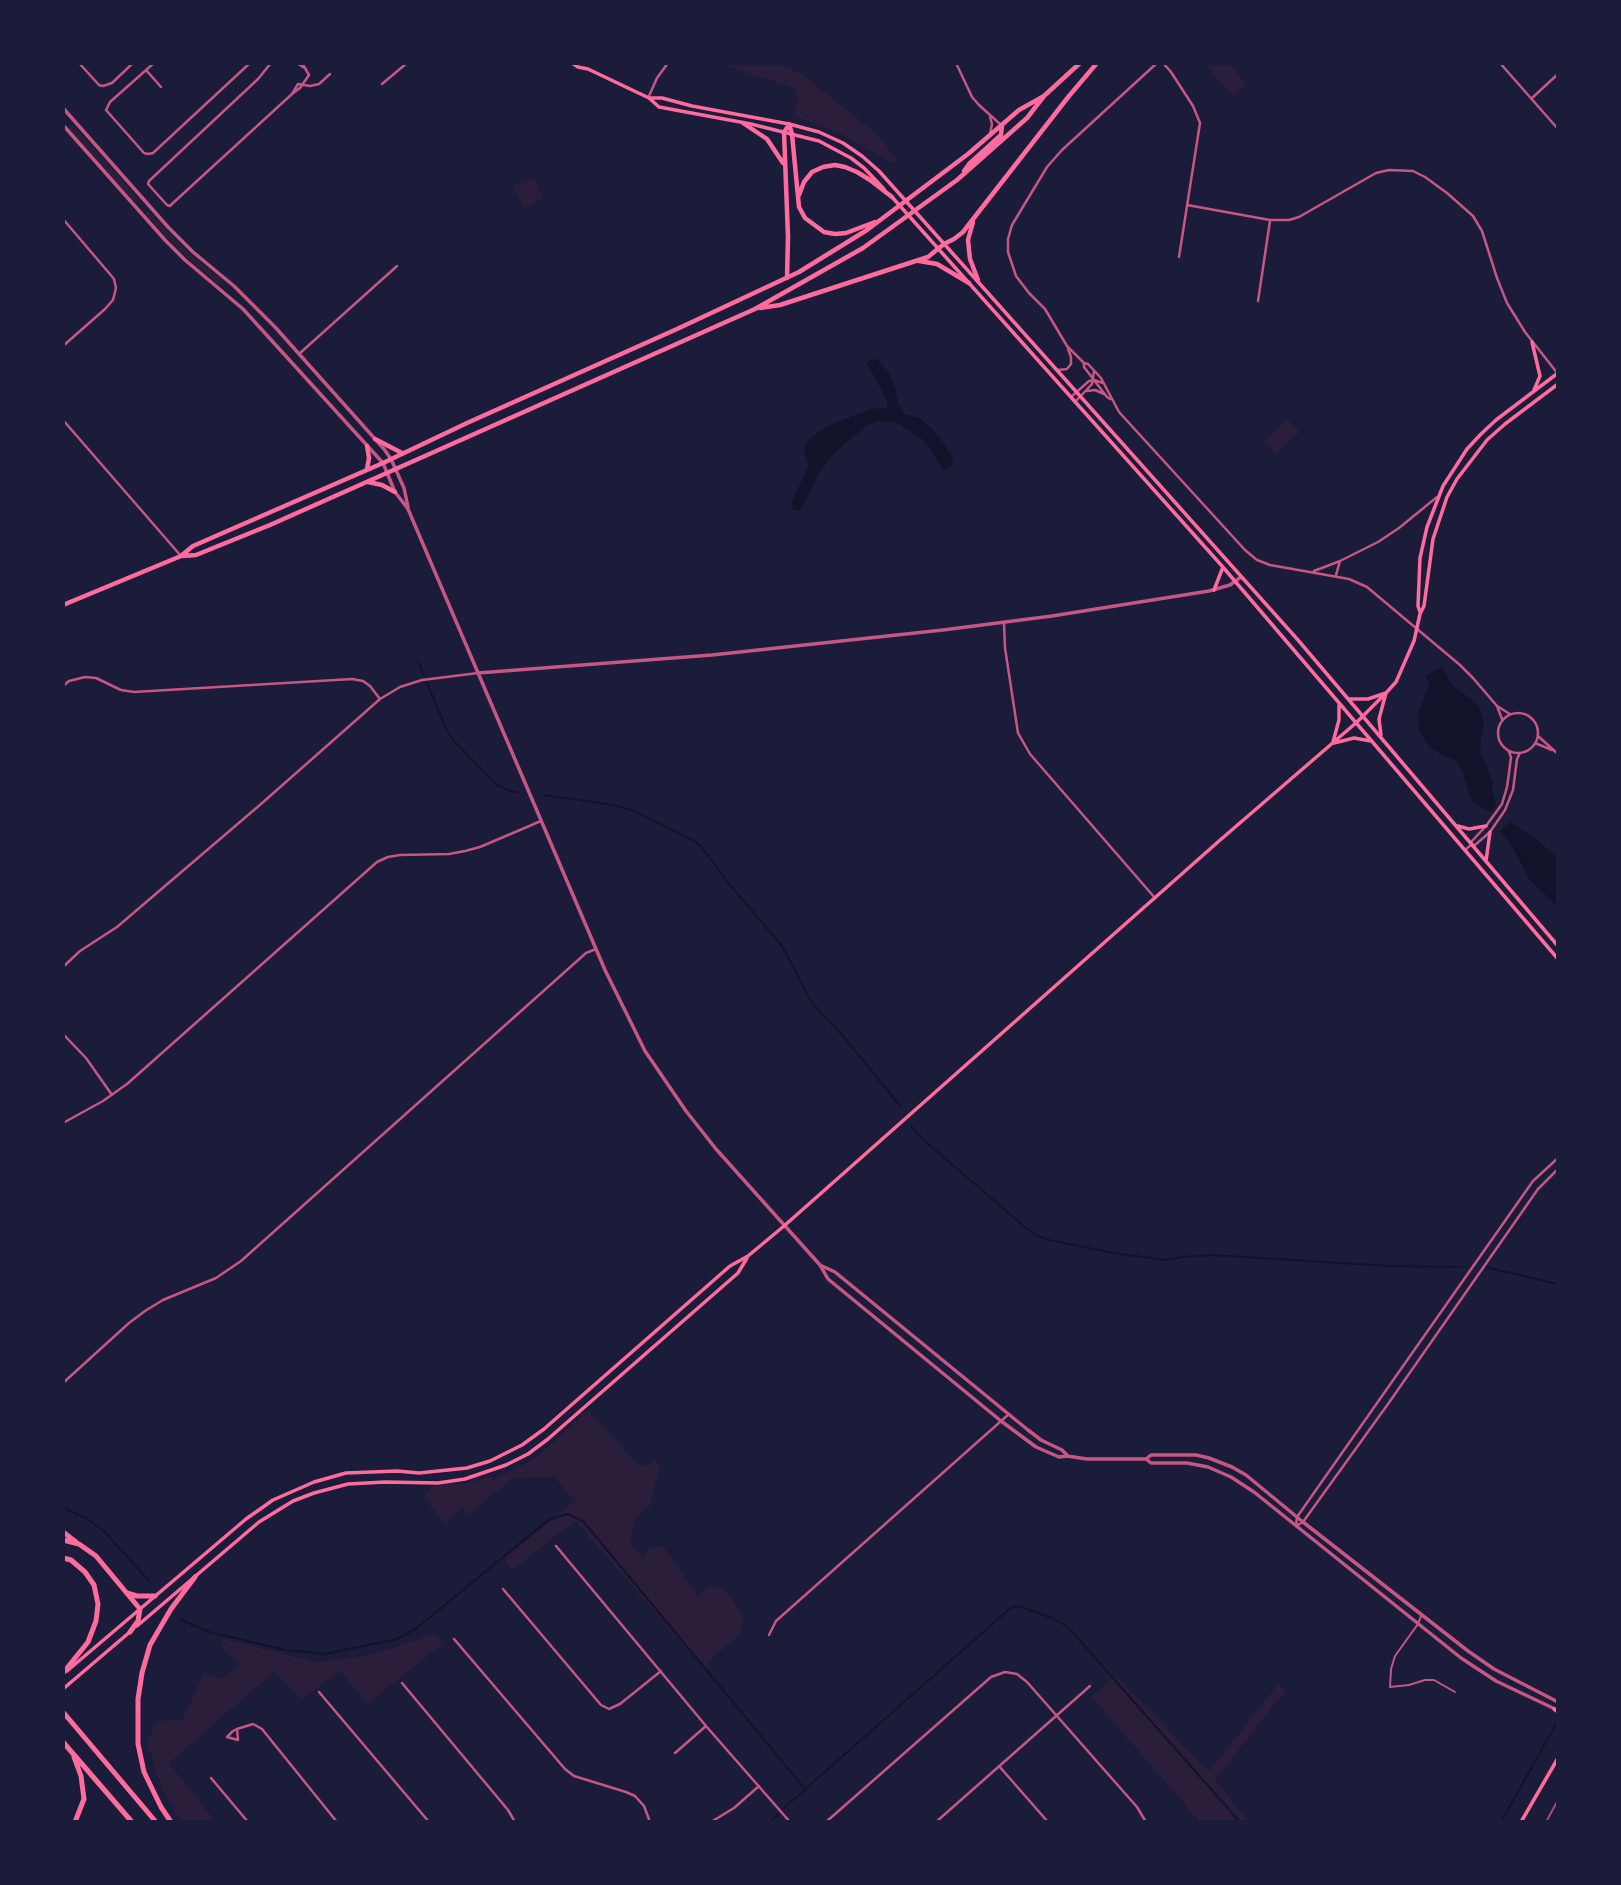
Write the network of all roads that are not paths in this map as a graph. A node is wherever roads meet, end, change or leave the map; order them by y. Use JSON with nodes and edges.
{"nodes":[{"id":1,"x":79,"y":63,"type":"edge"},
{"id":2,"x":133,"y":63,"type":"edge"},
{"id":3,"x":154,"y":63,"type":"edge"},
{"id":4,"x":250,"y":63,"type":"edge"},
{"id":5,"x":271,"y":63,"type":"edge"},
{"id":6,"x":300,"y":63,"type":"edge"},
{"id":7,"x":312,"y":63,"type":"edge"},
{"id":8,"x":407,"y":63,"type":"edge"},
{"id":9,"x":572,"y":63,"type":"edge"},
{"id":10,"x":584,"y":63,"type":"edge"},
{"id":11,"x":668,"y":63,"type":"edge"},
{"id":12,"x":956,"y":63,"type":"edge"},
{"id":13,"x":1080,"y":63,"type":"edge"},
{"id":14,"x":1097,"y":63,"type":"edge"},
{"id":15,"x":1157,"y":63,"type":"edge"},
{"id":16,"x":1163,"y":63,"type":"edge"},
{"id":17,"x":1500,"y":63,"type":"edge"},
{"id":18,"x":306,"y":69,"type":"junction"},
{"id":19,"x":588,"y":69,"type":"junction"},
{"id":20,"x":146,"y":70,"type":"junction"},
{"id":21,"x":330,"y":74,"type":"dead end"},
{"id":22,"x":1558,"y":74,"type":"edge"},
{"id":23,"x":302,"y":84,"type":"junction"},
{"id":24,"x":382,"y":84,"type":"dead end"},
{"id":25,"x":161,"y":87,"type":"dead end"},
{"id":26,"x":1044,"y":96,"type":"junction"},
{"id":27,"x":649,"y":98,"type":"junction"},
{"id":28,"x":1531,"y":98,"type":"junction"},
{"id":29,"x":63,"y":108,"type":"edge"},
{"id":30,"x":990,"y":117,"type":"junction"},
{"id":31,"x":743,"y":123,"type":"junction"},
{"id":32,"x":789,"y":124,"type":"junction"},
{"id":33,"x":63,"y":125,"type":"edge"},
{"id":34,"x":1002,"y":126,"type":"junction"},
{"id":35,"x":1558,"y":129,"type":"edge"},
{"id":36,"x":784,"y":132,"type":"junction"},
{"id":37,"x":792,"y":134,"type":"junction"},
{"id":38,"x":988,"y":138,"type":"junction"},
{"id":39,"x":784,"y":166,"type":"junction"},
{"id":40,"x":962,"y":175,"type":"junction"},
{"id":41,"x":799,"y":196,"type":"junction"},
{"id":42,"x":892,"y":197,"type":"junction"},
{"id":43,"x":1187,"y":205,"type":"junction"},
{"id":44,"x":974,"y":217,"type":"junction"},
{"id":45,"x":63,"y":219,"type":"edge"},
{"id":46,"x":1270,"y":220,"type":"junction"},
{"id":47,"x":879,"y":221,"type":"junction"},
{"id":48,"x":944,"y":243,"type":"junction"},
{"id":49,"x":938,"y":249,"type":"junction"},
{"id":50,"x":1179,"y":257,"type":"dead end"},
{"id":51,"x":918,"y":260,"type":"junction"},
{"id":52,"x":397,"y":266,"type":"dead end"},
{"id":53,"x":788,"y":278,"type":"junction"},
{"id":54,"x":978,"y":280,"type":"junction"},
{"id":55,"x":969,"y":283,"type":"junction"},
{"id":56,"x":1258,"y":301,"type":"dead end"},
{"id":57,"x":755,"y":309,"type":"junction"},
{"id":58,"x":1532,"y":342,"type":"junction"},
{"id":59,"x":1067,"y":345,"type":"junction"},
{"id":60,"x":63,"y":346,"type":"edge"},
{"id":61,"x":299,"y":354,"type":"junction"},
{"id":62,"x":1084,"y":363,"type":"junction"},
{"id":63,"x":1058,"y":370,"type":"junction"},
{"id":64,"x":1094,"y":370,"type":"junction"},
{"id":65,"x":1558,"y":373,"type":"edge"},
{"id":66,"x":1094,"y":380,"type":"junction"},
{"id":67,"x":1104,"y":383,"type":"junction"},
{"id":68,"x":1558,"y":384,"type":"edge"},
{"id":69,"x":1087,"y":391,"type":"junction"},
{"id":70,"x":1077,"y":392,"type":"junction"},
{"id":71,"x":1532,"y":393,"type":"junction"},
{"id":72,"x":1105,"y":395,"type":"junction"},
{"id":73,"x":1081,"y":396,"type":"junction"},
{"id":74,"x":1071,"y":397,"type":"junction"},
{"id":75,"x":1111,"y":399,"type":"junction"},
{"id":76,"x":1075,"y":402,"type":"junction"},
{"id":77,"x":63,"y":420,"type":"edge"},
{"id":78,"x":375,"y":439,"type":"junction"},
{"id":79,"x":368,"y":446,"type":"junction"},
{"id":80,"x":403,"y":453,"type":"junction"},
{"id":81,"x":391,"y":459,"type":"junction"},
{"id":82,"x":383,"y":463,"type":"junction"},
{"id":83,"x":367,"y":470,"type":"junction"},
{"id":84,"x":396,"y":470,"type":"junction"},
{"id":85,"x":387,"y":474,"type":"junction"},
{"id":86,"x":368,"y":482,"type":"junction"},
{"id":87,"x":395,"y":492,"type":"junction"},
{"id":88,"x":1437,"y":497,"type":"junction"},
{"id":89,"x":408,"y":509,"type":"junction"},
{"id":90,"x":181,"y":556,"type":"junction"},
{"id":91,"x":1340,"y":561,"type":"junction"},
{"id":92,"x":1223,"y":567,"type":"junction"},
{"id":93,"x":1311,"y":572,"type":"junction"},
{"id":94,"x":1336,"y":576,"type":"junction"},
{"id":95,"x":1241,"y":577,"type":"junction"},
{"id":96,"x":1235,"y":582,"type":"junction"},
{"id":97,"x":1214,"y":590,"type":"junction"},
{"id":98,"x":63,"y":604,"type":"edge"},
{"id":99,"x":1419,"y":616,"type":"junction"},
{"id":100,"x":1004,"y":622,"type":"junction"},
{"id":101,"x":478,"y":673,"type":"junction"},
{"id":102,"x":63,"y":686,"type":"edge"},
{"id":103,"x":1386,"y":694,"type":"junction"},
{"id":104,"x":380,"y":699,"type":"junction"},
{"id":105,"x":1348,"y":699,"type":"junction"},
{"id":106,"x":1339,"y":703,"type":"junction"},
{"id":107,"x":1497,"y":706,"type":"junction"},
{"id":108,"x":1510,"y":714,"type":"junction"},
{"id":109,"x":1363,"y":716,"type":"junction"},
{"id":110,"x":1502,"y":719,"type":"junction"},
{"id":111,"x":1357,"y":722,"type":"junction"},
{"id":112,"x":1381,"y":736,"type":"junction"},
{"id":113,"x":1538,"y":736,"type":"junction"},
{"id":114,"x":1371,"y":741,"type":"junction"},
{"id":115,"x":1535,"y":743,"type":"junction"},
{"id":116,"x":1332,"y":744,"type":"junction"},
{"id":117,"x":1509,"y":752,"type":"junction"},
{"id":118,"x":1557,"y":752,"type":"edge"},
{"id":119,"x":1520,"y":753,"type":"junction"},
{"id":120,"x":541,"y":821,"type":"junction"},
{"id":121,"x":1455,"y":825,"type":"junction"},
{"id":122,"x":1486,"y":826,"type":"junction"},
{"id":123,"x":1490,"y":832,"type":"junction"},
{"id":124,"x":1471,"y":845,"type":"junction"},
{"id":125,"x":1465,"y":850,"type":"junction"},
{"id":126,"x":1486,"y":863,"type":"junction"},
{"id":127,"x":1155,"y":898,"type":"junction"},
{"id":128,"x":1558,"y":946,"type":"edge"},
{"id":129,"x":596,"y":949,"type":"junction"},
{"id":130,"x":1558,"y":959,"type":"edge"},
{"id":131,"x":63,"y":967,"type":"edge"},
{"id":132,"x":63,"y":1034,"type":"edge"},
{"id":133,"x":113,"y":1095,"type":"junction"},
{"id":134,"x":63,"y":1123,"type":"edge"},
{"id":135,"x":1558,"y":1158,"type":"edge"},
{"id":136,"x":1558,"y":1169,"type":"edge"},
{"id":137,"x":784,"y":1226,"type":"junction"},
{"id":138,"x":748,"y":1256,"type":"junction"},
{"id":139,"x":820,"y":1265,"type":"junction"},
{"id":140,"x":63,"y":1383,"type":"edge"},
{"id":141,"x":1009,"y":1414,"type":"junction"},
{"id":142,"x":1001,"y":1421,"type":"junction"},
{"id":143,"x":1067,"y":1456,"type":"junction"},
{"id":144,"x":1146,"y":1459,"type":"junction"},
{"id":145,"x":1297,"y":1517,"type":"junction"},
{"id":146,"x":1303,"y":1522,"type":"junction"},
{"id":147,"x":1296,"y":1526,"type":"junction"},
{"id":148,"x":63,"y":1532,"type":"edge"},
{"id":149,"x":63,"y":1540,"type":"edge"},
{"id":150,"x":79,"y":1544,"type":"junction"},
{"id":151,"x":556,"y":1546,"type":"dead end"},
{"id":152,"x":63,"y":1558,"type":"edge"},
{"id":153,"x":195,"y":1577,"type":"junction"},
{"id":154,"x":503,"y":1589,"type":"dead end"},
{"id":155,"x":127,"y":1593,"type":"junction"},
{"id":156,"x":155,"y":1596,"type":"junction"},
{"id":157,"x":140,"y":1609,"type":"junction"},
{"id":158,"x":1421,"y":1615,"type":"junction"},
{"id":159,"x":1418,"y":1624,"type":"junction"},
{"id":160,"x":130,"y":1632,"type":"junction"},
{"id":161,"x":769,"y":1635,"type":"dead end"},
{"id":162,"x":454,"y":1639,"type":"dead end"},
{"id":163,"x":661,"y":1671,"type":"junction"},
{"id":164,"x":63,"y":1674,"type":"edge"},
{"id":165,"x":402,"y":1683,"type":"dead end"},
{"id":166,"x":1090,"y":1686,"type":"dead end"},
{"id":167,"x":65,"y":1687,"type":"edge"},
{"id":168,"x":319,"y":1692,"type":"dead end"},
{"id":169,"x":1455,"y":1692,"type":"dead end"},
{"id":170,"x":1558,"y":1702,"type":"edge"},
{"id":171,"x":1557,"y":1710,"type":"edge"},
{"id":172,"x":63,"y":1712,"type":"edge"},
{"id":173,"x":1056,"y":1716,"type":"junction"},
{"id":174,"x":706,"y":1726,"type":"junction"},
{"id":175,"x":237,"y":1729,"type":"dead end"},
{"id":176,"x":63,"y":1742,"type":"edge"},
{"id":177,"x":71,"y":1751,"type":"junction"},
{"id":178,"x":675,"y":1753,"type":"dead end"},
{"id":179,"x":1558,"y":1758,"type":"edge"},
{"id":180,"x":999,"y":1766,"type":"junction"},
{"id":181,"x":211,"y":1779,"type":"dead end"},
{"id":182,"x":760,"y":1786,"type":"junction"},
{"id":183,"x":75,"y":1822,"type":"edge"},
{"id":184,"x":132,"y":1822,"type":"edge"},
{"id":185,"x":156,"y":1822,"type":"edge"},
{"id":186,"x":171,"y":1822,"type":"edge"},
{"id":187,"x":248,"y":1822,"type":"edge"},
{"id":188,"x":337,"y":1822,"type":"edge"},
{"id":189,"x":429,"y":1822,"type":"edge"},
{"id":190,"x":515,"y":1822,"type":"edge"},
{"id":191,"x":650,"y":1822,"type":"edge"},
{"id":192,"x":711,"y":1822,"type":"edge"},
{"id":193,"x":790,"y":1822,"type":"edge"},
{"id":194,"x":826,"y":1822,"type":"edge"},
{"id":195,"x":936,"y":1822,"type":"edge"},
{"id":196,"x":1048,"y":1822,"type":"edge"},
{"id":197,"x":1146,"y":1822,"type":"edge"},
{"id":198,"x":1521,"y":1822,"type":"edge"}],
"edges":[{"from":1,"to":2,"type":"street"},
{"from":3,"to":20,"type":"street"},
{"from":4,"to":20,"type":"street"},
{"from":5,"to":23,"type":"street"},
{"from":6,"to":18,"type":"street"},
{"from":7,"to":18,"type":"street"},
{"from":8,"to":24,"type":"street"},
{"from":9,"to":19,"type":"main road"},
{"from":10,"to":19,"type":"main road"},
{"from":11,"to":27,"type":"street"},
{"from":12,"to":30,"type":"street"},
{"from":13,"to":26,"type":"highway"},
{"from":14,"to":44,"type":"highway"},
{"from":15,"to":59,"type":"street"},
{"from":16,"to":43,"type":"street"},
{"from":17,"to":28,"type":"street"},
{"from":18,"to":23,"type":"street"},
{"from":19,"to":27,"type":"main road"},
{"from":20,"to":25,"type":"street"},
{"from":21,"to":23,"type":"street"},
{"from":22,"to":28,"type":"street"},
{"from":26,"to":34,"type":"highway"},
{"from":26,"to":40,"type":"highway"},
{"from":27,"to":31,"type":"main road"},
{"from":27,"to":32,"type":"main road"},
{"from":28,"to":35,"type":"street"},
{"from":29,"to":61,"type":"street"},
{"from":30,"to":34,"type":"street"},
{"from":30,"to":38,"type":"street"},
{"from":31,"to":36,"type":"main road"},
{"from":31,"to":39,"type":"highway"},
{"from":32,"to":36,"type":"highway"},
{"from":32,"to":37,"type":"highway"},
{"from":32,"to":48,"type":"main road"},
{"from":33,"to":79,"type":"street"},
{"from":34,"to":38,"type":"highway"},
{"from":34,"to":40,"type":"highway"},
{"from":36,"to":37,"type":"main road"},
{"from":36,"to":39,"type":"highway"},
{"from":37,"to":41,"type":"highway"},
{"from":37,"to":42,"type":"main road"},
{"from":38,"to":47,"type":"highway"},
{"from":39,"to":53,"type":"highway"},
{"from":40,"to":57,"type":"highway"},
{"from":41,"to":42,"type":"highway"},
{"from":41,"to":47,"type":"highway"},
{"from":42,"to":49,"type":"main road"},
{"from":43,"to":46,"type":"street"},
{"from":43,"to":50,"type":"street"},
{"from":44,"to":48,"type":"highway"},
{"from":44,"to":54,"type":"highway"},
{"from":45,"to":60,"type":"street"},
{"from":46,"to":56,"type":"street"},
{"from":46,"to":58,"type":"street"},
{"from":47,"to":53,"type":"highway"},
{"from":48,"to":49,"type":"highway"},
{"from":48,"to":54,"type":"main road"},
{"from":49,"to":51,"type":"highway"},
{"from":49,"to":55,"type":"main road"},
{"from":51,"to":55,"type":"highway"},
{"from":51,"to":57,"type":"highway"},
{"from":52,"to":61,"type":"street"},
{"from":53,"to":80,"type":"highway"},
{"from":54,"to":63,"type":"main road"},
{"from":55,"to":74,"type":"main road"},
{"from":57,"to":84,"type":"highway"},
{"from":58,"to":65,"type":"street"},
{"from":58,"to":71,"type":"main road"},
{"from":59,"to":62,"type":"street"},
{"from":59,"to":63,"type":"street"},
{"from":61,"to":78,"type":"street"},
{"from":62,"to":64,"type":"street"},
{"from":62,"to":66,"type":"street"},
{"from":63,"to":70,"type":"main road"},
{"from":64,"to":66,"type":"street"},
{"from":64,"to":67,"type":"street"},
{"from":65,"to":71,"type":"main road"},
{"from":66,"to":67,"type":"street"},
{"from":66,"to":69,"type":"street"},
{"from":66,"to":70,"type":"street"},
{"from":66,"to":72,"type":"street"},
{"from":67,"to":75,"type":"street"},
{"from":68,"to":99,"type":"main road"},
{"from":69,"to":72,"type":"street"},
{"from":69,"to":73,"type":"street"},
{"from":70,"to":73,"type":"main road"},
{"from":70,"to":74,"type":"street"},
{"from":71,"to":88,"type":"main road"},
{"from":72,"to":75,"type":"street"},
{"from":73,"to":76,"type":"street"},
{"from":73,"to":95,"type":"main road"},
{"from":74,"to":76,"type":"main road"},
{"from":75,"to":93,"type":"street"},
{"from":76,"to":92,"type":"main road"},
{"from":77,"to":90,"type":"street"},
{"from":78,"to":80,"type":"highway"},
{"from":78,"to":81,"type":"street"},
{"from":79,"to":82,"type":"street"},
{"from":79,"to":83,"type":"highway"},
{"from":80,"to":81,"type":"highway"},
{"from":81,"to":82,"type":"highway"},
{"from":81,"to":84,"type":"street"},
{"from":82,"to":83,"type":"highway"},
{"from":82,"to":85,"type":"street"},
{"from":83,"to":90,"type":"highway"},
{"from":84,"to":85,"type":"highway"},
{"from":84,"to":89,"type":"street"},
{"from":85,"to":86,"type":"highway"},
{"from":85,"to":87,"type":"street"},
{"from":86,"to":87,"type":"highway"},
{"from":86,"to":90,"type":"highway"},
{"from":87,"to":89,"type":"street"},
{"from":88,"to":91,"type":"street"},
{"from":88,"to":99,"type":"main road"},
{"from":89,"to":101,"type":"street"},
{"from":90,"to":98,"type":"highway"},
{"from":91,"to":93,"type":"street"},
{"from":91,"to":94,"type":"street"},
{"from":92,"to":96,"type":"main road"},
{"from":92,"to":97,"type":"main road"},
{"from":93,"to":94,"type":"street"},
{"from":94,"to":107,"type":"street"},
{"from":95,"to":96,"type":"street"},
{"from":95,"to":105,"type":"main road"},
{"from":96,"to":97,"type":"street"},
{"from":96,"to":106,"type":"main road"},
{"from":97,"to":100,"type":"street"},
{"from":99,"to":103,"type":"main road"},
{"from":100,"to":101,"type":"street"},
{"from":100,"to":127,"type":"street"},
{"from":101,"to":104,"type":"street"},
{"from":101,"to":120,"type":"street"},
{"from":102,"to":104,"type":"street"},
{"from":103,"to":105,"type":"main road"},
{"from":103,"to":109,"type":"main road"},
{"from":103,"to":112,"type":"main road"},
{"from":104,"to":131,"type":"street"},
{"from":105,"to":109,"type":"main road"},
{"from":106,"to":111,"type":"main road"},
{"from":106,"to":116,"type":"main road"},
{"from":107,"to":108,"type":"street"},
{"from":107,"to":110,"type":"street"},
{"from":108,"to":110,"type":"street"},
{"from":108,"to":113,"type":"street"},
{"from":109,"to":111,"type":"main road"},
{"from":109,"to":112,"type":"main road"},
{"from":110,"to":117,"type":"street"},
{"from":111,"to":114,"type":"main road"},
{"from":111,"to":116,"type":"main road"},
{"from":112,"to":121,"type":"main road"},
{"from":113,"to":115,"type":"street"},
{"from":113,"to":118,"type":"street"},
{"from":114,"to":116,"type":"main road"},
{"from":114,"to":125,"type":"main road"},
{"from":115,"to":118,"type":"street"},
{"from":115,"to":119,"type":"street"},
{"from":116,"to":127,"type":"main road"},
{"from":117,"to":119,"type":"street"},
{"from":117,"to":122,"type":"street"},
{"from":119,"to":123,"type":"street"},
{"from":120,"to":129,"type":"street"},
{"from":120,"to":133,"type":"street"},
{"from":121,"to":122,"type":"main road"},
{"from":121,"to":124,"type":"main road"},
{"from":122,"to":124,"type":"street"},
{"from":123,"to":124,"type":"street"},
{"from":123,"to":126,"type":"main road"},
{"from":124,"to":125,"type":"street"},
{"from":124,"to":126,"type":"main road"},
{"from":125,"to":130,"type":"main road"},
{"from":126,"to":128,"type":"main road"},
{"from":127,"to":137,"type":"main road"},
{"from":129,"to":137,"type":"street"},
{"from":129,"to":140,"type":"street"},
{"from":132,"to":133,"type":"street"},
{"from":133,"to":134,"type":"street"},
{"from":135,"to":145,"type":"street"},
{"from":136,"to":146,"type":"street"},
{"from":137,"to":138,"type":"main road"},
{"from":137,"to":139,"type":"street"},
{"from":138,"to":153,"type":"main road"},
{"from":138,"to":156,"type":"main road"},
{"from":139,"to":141,"type":"street"},
{"from":139,"to":142,"type":"street"},
{"from":141,"to":142,"type":"street"},
{"from":141,"to":143,"type":"street"},
{"from":142,"to":143,"type":"street"},
{"from":142,"to":161,"type":"street"},
{"from":143,"to":144,"type":"street"},
{"from":144,"to":145,"type":"street"},
{"from":144,"to":147,"type":"street"},
{"from":145,"to":146,"type":"street"},
{"from":145,"to":147,"type":"street"},
{"from":146,"to":147,"type":"street"},
{"from":146,"to":158,"type":"street"},
{"from":147,"to":159,"type":"street"},
{"from":148,"to":150,"type":"highway"},
{"from":149,"to":150,"type":"highway"},
{"from":150,"to":155,"type":"highway"},
{"from":151,"to":163,"type":"street"},
{"from":152,"to":164,"type":"highway"},
{"from":153,"to":160,"type":"main road"},
{"from":153,"to":186,"type":"highway"},
{"from":154,"to":163,"type":"street"},
{"from":155,"to":156,"type":"highway"},
{"from":155,"to":157,"type":"highway"},
{"from":156,"to":157,"type":"main road"},
{"from":157,"to":160,"type":"highway"},
{"from":157,"to":164,"type":"main road"},
{"from":158,"to":159,"type":"lane"},
{"from":158,"to":170,"type":"street"},
{"from":159,"to":169,"type":"lane"},
{"from":159,"to":171,"type":"street"},
{"from":160,"to":167,"type":"main road"},
{"from":162,"to":191,"type":"street"},
{"from":163,"to":174,"type":"street"},
{"from":165,"to":190,"type":"street"},
{"from":166,"to":173,"type":"street"},
{"from":168,"to":189,"type":"street"},
{"from":172,"to":185,"type":"highway"},
{"from":173,"to":180,"type":"street"},
{"from":173,"to":194,"type":"street"},
{"from":173,"to":197,"type":"street"},
{"from":174,"to":178,"type":"street"},
{"from":174,"to":182,"type":"street"},
{"from":175,"to":188,"type":"street"},
{"from":176,"to":177,"type":"highway"},
{"from":177,"to":183,"type":"highway"},
{"from":177,"to":184,"type":"highway"},
{"from":179,"to":198,"type":"main road"},
{"from":180,"to":195,"type":"street"},
{"from":180,"to":196,"type":"street"},
{"from":181,"to":187,"type":"street"},
{"from":182,"to":192,"type":"street"},
{"from":182,"to":193,"type":"street"}]}
